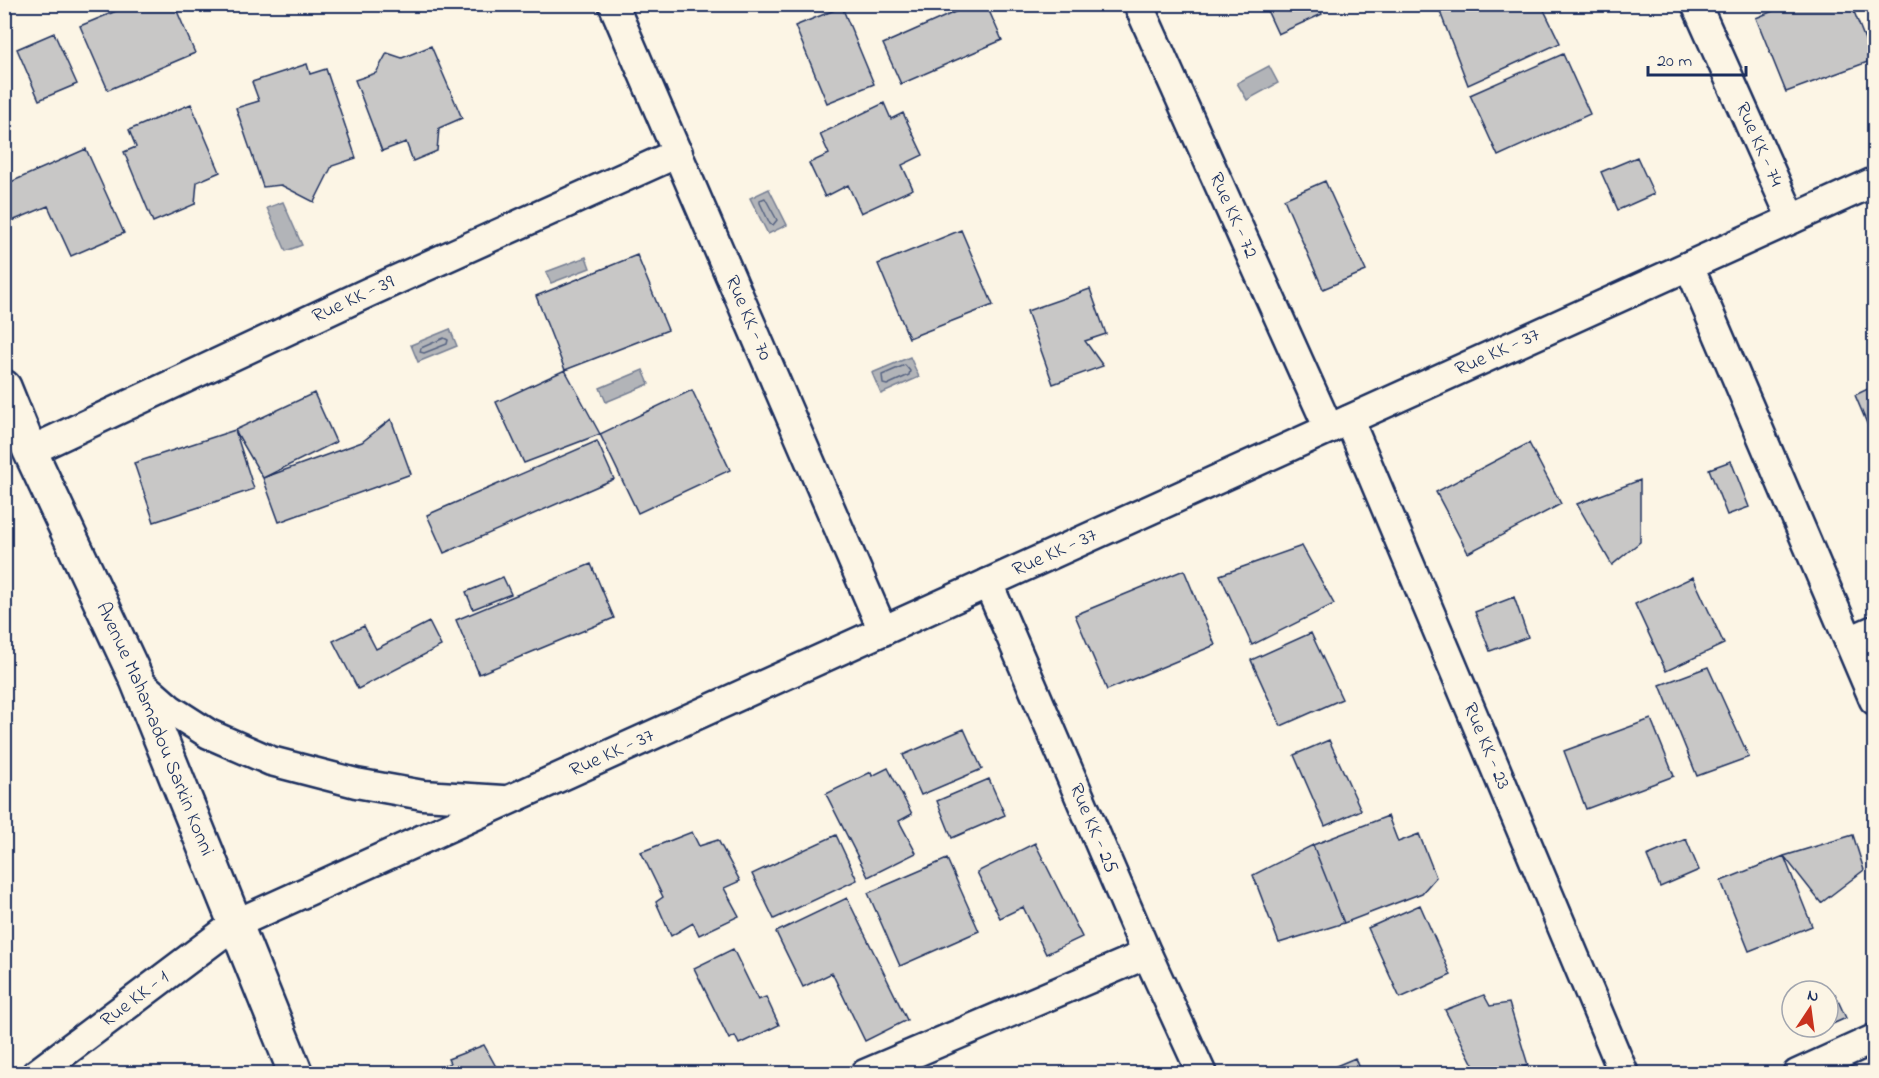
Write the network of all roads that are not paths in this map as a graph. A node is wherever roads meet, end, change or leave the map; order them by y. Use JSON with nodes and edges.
{"nodes":[{"id":1,"x":613,"y":4,"type":"edge"},
{"id":2,"x":1138,"y":4,"type":"edge"},
{"id":3,"x":1696,"y":4,"type":"edge"},
{"id":4,"x":678,"y":153,"type":"junction"},
{"id":5,"x":1875,"y":182,"type":"edge"},
{"id":6,"x":1792,"y":219,"type":"junction"},
{"id":7,"x":1689,"y":266,"type":"junction"},
{"id":8,"x":4,"y":387,"type":"edge"},
{"id":9,"x":1339,"y":424,"type":"junction"},
{"id":10,"x":30,"y":451,"type":"junction"},
{"id":11,"x":988,"y":583,"type":"junction"},
{"id":12,"x":884,"y":631,"type":"junction"},
{"id":13,"x":1862,"y":635,"type":"edge"},
{"id":14,"x":137,"y":680,"type":"junction"},
{"id":15,"x":1875,"y":700,"type":"edge"},
{"id":16,"x":508,"y":800,"type":"junction"},
{"id":17,"x":235,"y":924,"type":"junction"},
{"id":18,"x":1147,"y":954,"type":"junction"},
{"id":19,"x":1875,"y":1039,"type":"edge"},
{"id":20,"x":36,"y":1074,"type":"edge"},
{"id":21,"x":296,"y":1074,"type":"edge"},
{"id":22,"x":865,"y":1074,"type":"edge"},
{"id":23,"x":1202,"y":1074,"type":"edge"},
{"id":24,"x":1624,"y":1074,"type":"edge"},
{"id":25,"x":1797,"y":1074,"type":"edge"}],
"edges":[{"from":1,"to":4,"type":"street","name":"Rue KK - 70"},
{"from":2,"to":9,"type":"street","name":"Rue KK - 72"},
{"from":3,"to":6,"type":"street","name":"Rue KK - 74"},
{"from":4,"to":10,"type":"street","name":"Rue KK - 39"},
{"from":4,"to":12,"type":"street","name":"Rue KK - 70"},
{"from":5,"to":6,"type":"street","name":"Rue KK - 37"},
{"from":6,"to":7,"type":"street","name":"Rue KK - 37"},
{"from":7,"to":9,"type":"street","name":"Rue KK - 37"},
{"from":7,"to":13,"type":"street"},
{"from":8,"to":10,"type":"street","name":"Avenue Mahamadou Sarkin Konni"},
{"from":9,"to":11,"type":"street","name":"Rue KK - 37"},
{"from":9,"to":24,"type":"street","name":"Rue KK - 23"},
{"from":10,"to":14,"type":"street","name":"Avenue Mahamadou Sarkin Konni"},
{"from":11,"to":12,"type":"street","name":"Rue KK - 37"},
{"from":11,"to":18,"type":"street","name":"Rue KK - 25"},
{"from":12,"to":16,"type":"street","name":"Rue KK - 37"},
{"from":13,"to":15,"type":"street"},
{"from":14,"to":16,"type":"street"},
{"from":14,"to":17,"type":"street","name":"Avenue Mahamadou Sarkin Konni"},
{"from":16,"to":17,"type":"street","name":"Rue KK - 37"},
{"from":17,"to":20,"type":"street","name":"Rue KK - 1"},
{"from":17,"to":21,"type":"street","name":"Avenue Mahamadou Sarkin Konni"},
{"from":18,"to":22,"type":"street"},
{"from":18,"to":23,"type":"street","name":"Rue KK - 25"},
{"from":19,"to":25,"type":"street"}]}
